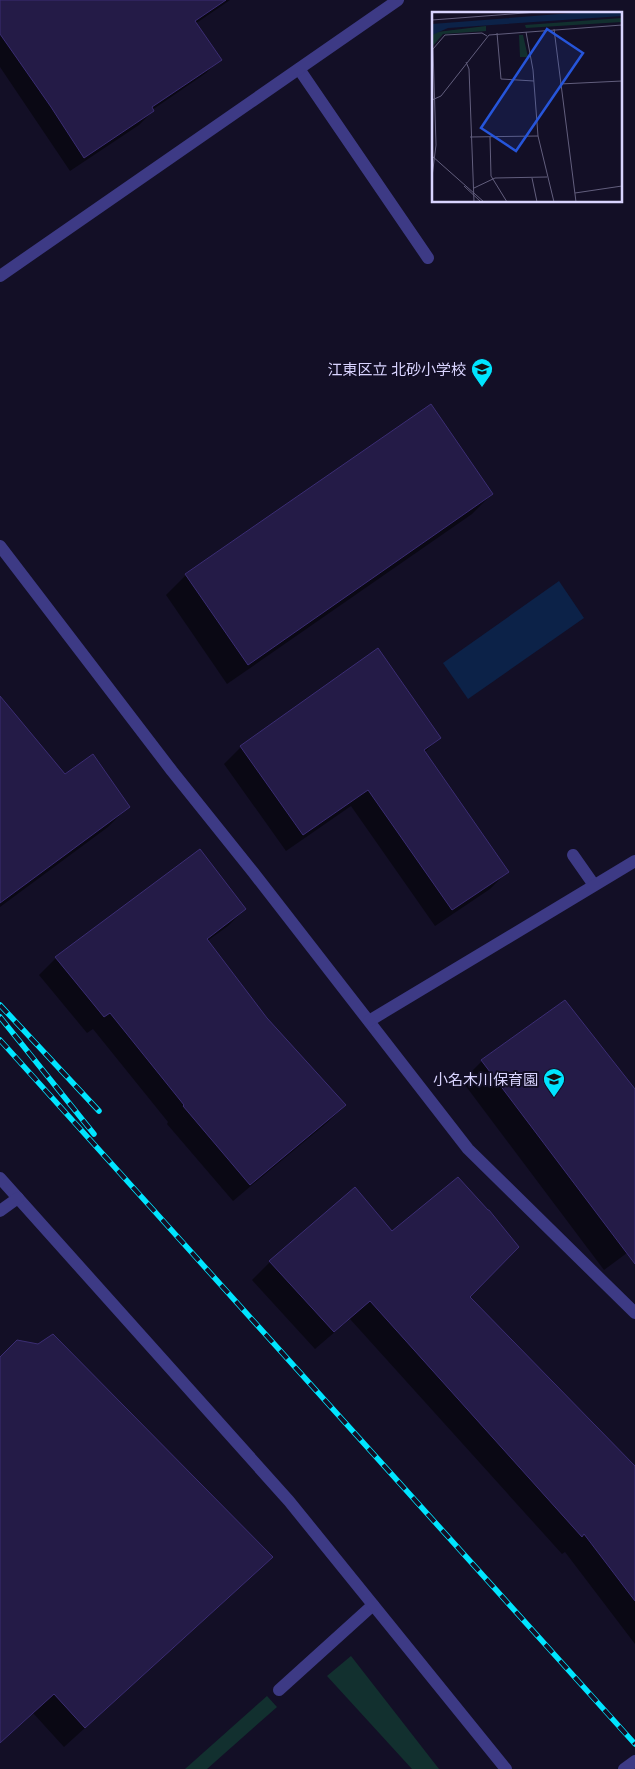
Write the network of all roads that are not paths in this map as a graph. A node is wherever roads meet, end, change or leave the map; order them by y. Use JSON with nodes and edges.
{"nodes":[{"id":1,"x":398,"y":0,"type":"edge"},
{"id":2,"x":299,"y":69,"type":"junction"},
{"id":3,"x":428,"y":258,"type":"dead end"},
{"id":4,"x":0,"y":276,"type":"edge"},
{"id":5,"x":0,"y":546,"type":"edge"},
{"id":6,"x":573,"y":855,"type":"dead end"},
{"id":7,"x":635,"y":861,"type":"edge"},
{"id":8,"x":594,"y":885,"type":"junction"},
{"id":9,"x":369,"y":1020,"type":"junction"},
{"id":10,"x":0,"y":1178,"type":"edge"},
{"id":11,"x":18,"y":1198,"type":"junction"},
{"id":12,"x":0,"y":1211,"type":"edge"},
{"id":13,"x":635,"y":1313,"type":"edge"},
{"id":14,"x":373,"y":1605,"type":"junction"},
{"id":15,"x":280,"y":1690,"type":"dead end"},
{"id":16,"x":635,"y":1760,"type":"edge"},
{"id":17,"x":506,"y":1769,"type":"edge"},
{"id":18,"x":624,"y":1769,"type":"edge"}],
"edges":[{"from":1,"to":2,"type":"street"},
{"from":2,"to":3,"type":"street"},
{"from":2,"to":4,"type":"street"},
{"from":5,"to":9,"type":"street"},
{"from":6,"to":8,"type":"street"},
{"from":7,"to":8,"type":"street"},
{"from":8,"to":9,"type":"street"},
{"from":9,"to":13,"type":"street"},
{"from":10,"to":11,"type":"street"},
{"from":11,"to":12,"type":"street"},
{"from":11,"to":14,"type":"street"},
{"from":14,"to":15,"type":"street"},
{"from":14,"to":17,"type":"street"},
{"from":16,"to":18,"type":"street"}]}
